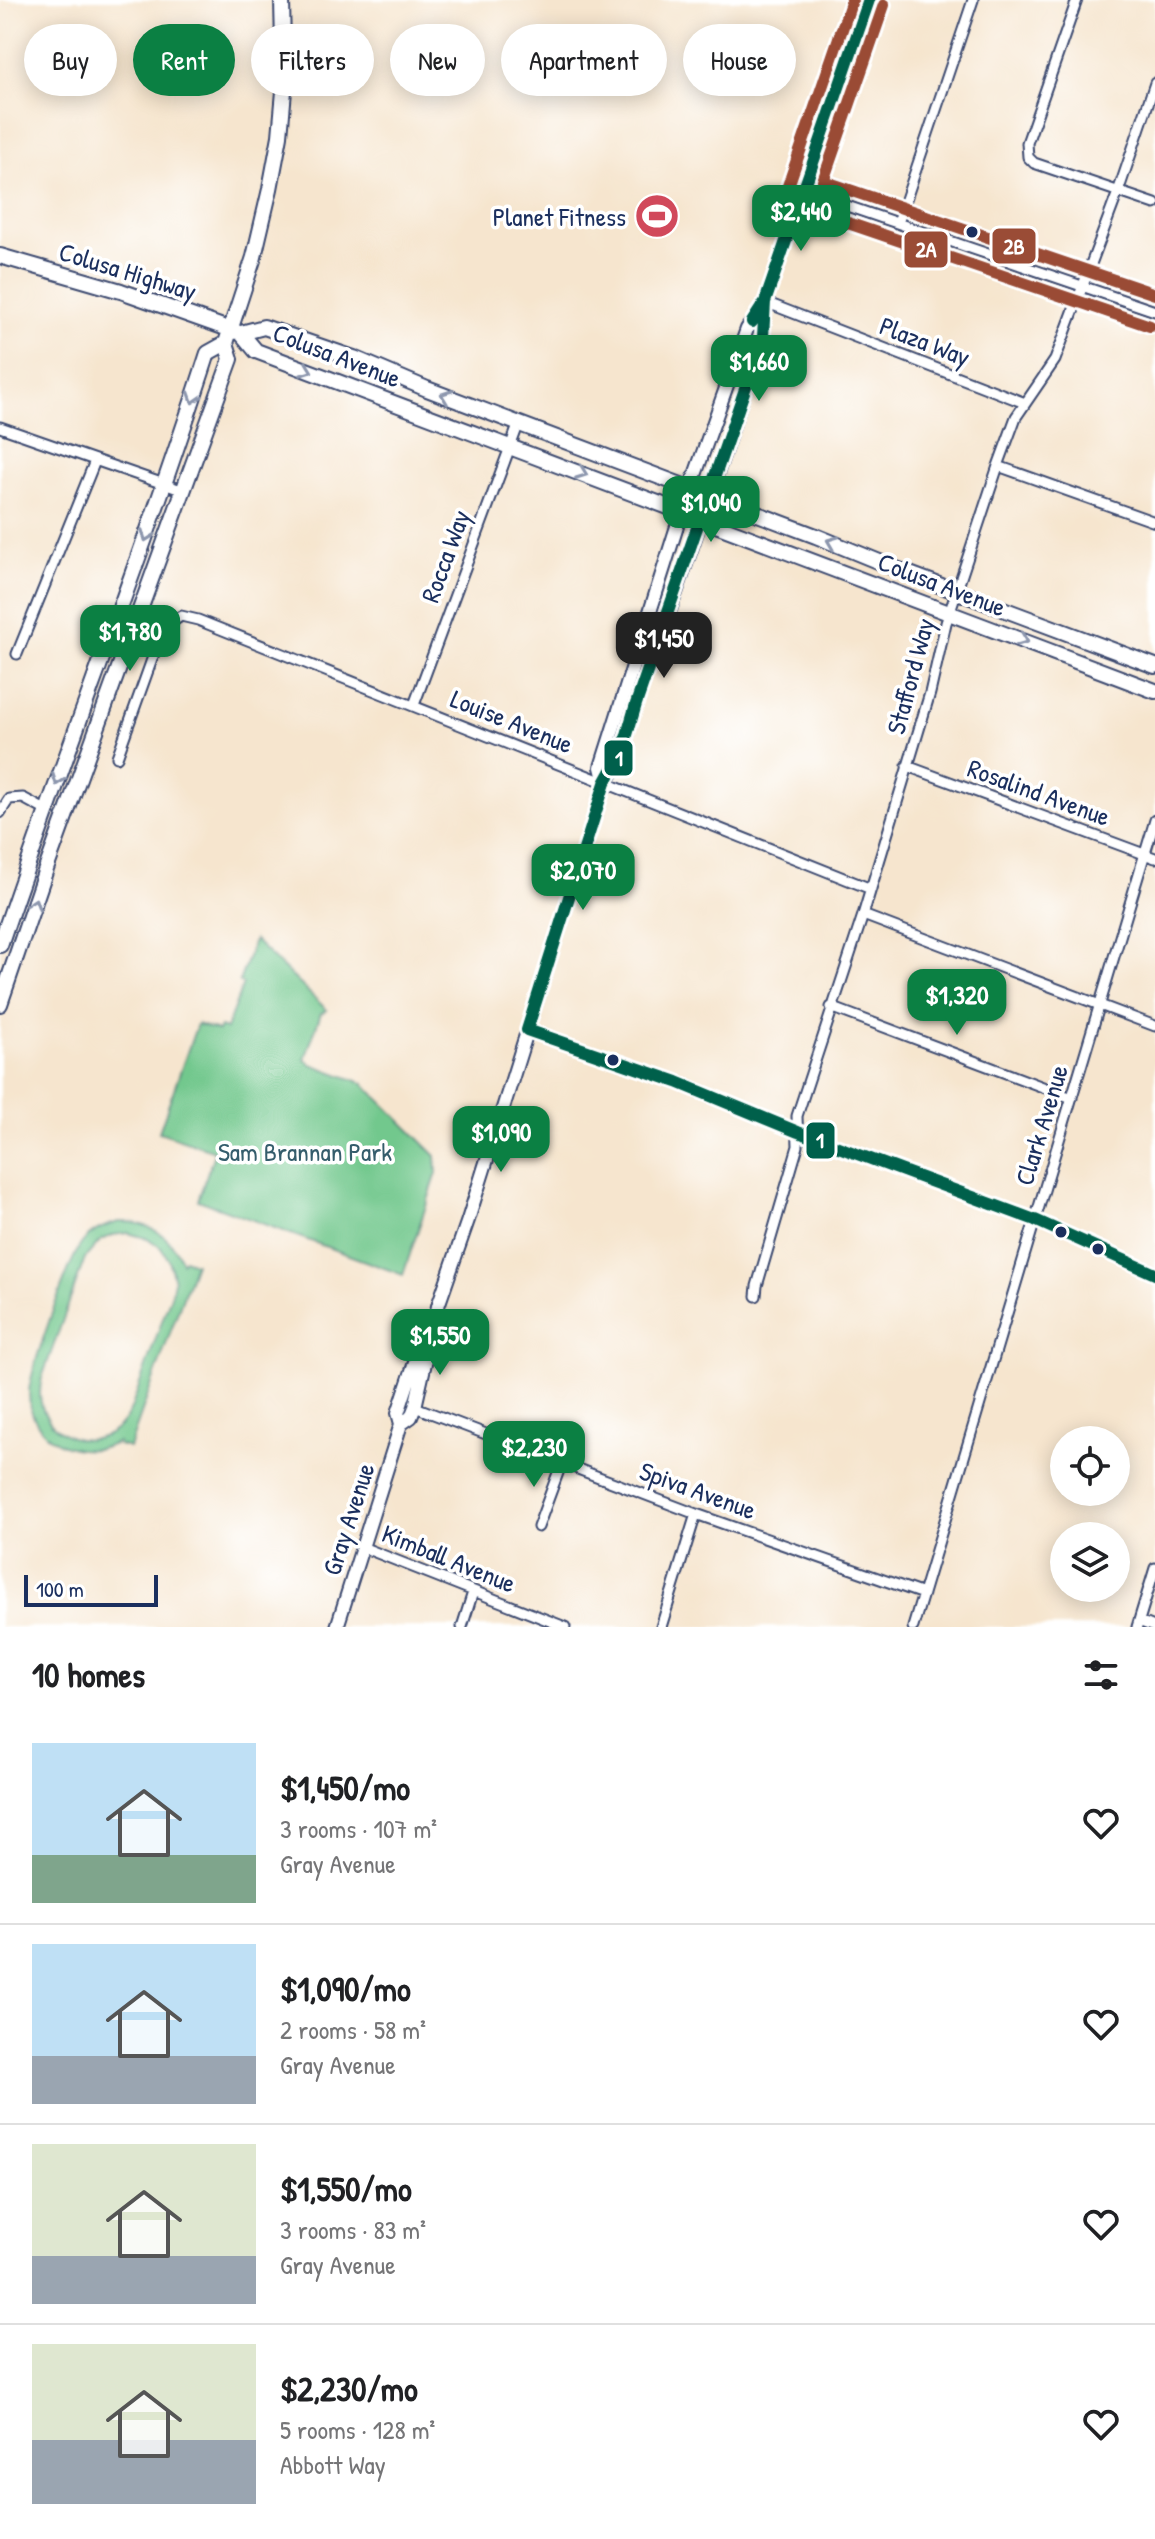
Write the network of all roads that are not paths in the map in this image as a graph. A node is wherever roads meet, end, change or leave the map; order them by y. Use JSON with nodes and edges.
{"nodes":[{"id":1,"x":282,"y":0,"type":"edge"},
{"id":2,"x":851,"y":0,"type":"edge"},
{"id":3,"x":973,"y":0,"type":"edge"},
{"id":4,"x":1077,"y":0,"type":"edge"},
{"id":5,"x":868,"y":3,"type":"edge"},
{"id":6,"x":1155,"y":83,"type":"edge"},
{"id":7,"x":803,"y":191,"type":"junction"},
{"id":8,"x":1118,"y":192,"type":"junction"},
{"id":9,"x":1155,"y":204,"type":"edge"},
{"id":10,"x":898,"y":223,"type":"junction"},
{"id":11,"x":0,"y":256,"type":"edge"},
{"id":12,"x":1082,"y":287,"type":"junction"},
{"id":13,"x":765,"y":302,"type":"junction"},
{"id":14,"x":1155,"y":311,"type":"edge"},
{"id":15,"x":233,"y":335,"type":"junction"},
{"id":16,"x":1025,"y":403,"type":"junction"},
{"id":17,"x":519,"y":423,"type":"junction"},
{"id":18,"x":0,"y":427,"type":"edge"},
{"id":19,"x":509,"y":446,"type":"junction"},
{"id":20,"x":95,"y":461,"type":"junction"},
{"id":21,"x":998,"y":466,"type":"junction"},
{"id":22,"x":166,"y":484,"type":"junction"},
{"id":23,"x":690,"y":487,"type":"junction"},
{"id":24,"x":184,"y":491,"type":"junction"},
{"id":25,"x":709,"y":495,"type":"junction"},
{"id":26,"x":682,"y":512,"type":"junction"},
{"id":27,"x":701,"y":519,"type":"junction"},
{"id":28,"x":1155,"y":522,"type":"edge"},
{"id":29,"x":956,"y":592,"type":"junction"},
{"id":30,"x":950,"y":613,"type":"junction"},
{"id":31,"x":17,"y":654,"type":"dead end"},
{"id":32,"x":1155,"y":666,"type":"edge"},
{"id":33,"x":1155,"y":691,"type":"edge"},
{"id":34,"x":414,"y":705,"type":"junction"},
{"id":35,"x":117,"y":757,"type":"dead end"},
{"id":36,"x":907,"y":766,"type":"junction"},
{"id":37,"x":605,"y":783,"type":"junction"},
{"id":38,"x":47,"y":811,"type":"junction"},
{"id":39,"x":0,"y":813,"type":"edge"},
{"id":40,"x":1155,"y":820,"type":"edge"},
{"id":41,"x":1150,"y":856,"type":"edge"},
{"id":42,"x":871,"y":889,"type":"junction"},
{"id":43,"x":863,"y":915,"type":"junction"},
{"id":44,"x":0,"y":945,"type":"edge"},
{"id":45,"x":0,"y":1004,"type":"edge"},
{"id":46,"x":1101,"y":1005,"type":"junction"},
{"id":47,"x":831,"y":1007,"type":"junction"},
{"id":48,"x":1155,"y":1026,"type":"edge"},
{"id":49,"x":527,"y":1030,"type":"junction"},
{"id":50,"x":1072,"y":1098,"type":"junction"},
{"id":51,"x":798,"y":1132,"type":"junction"},
{"id":52,"x":1035,"y":1220,"type":"junction"},
{"id":53,"x":1155,"y":1274,"type":"edge"},
{"id":54,"x":756,"y":1296,"type":"dead end"},
{"id":55,"x":438,"y":1306,"type":"junction"},
{"id":56,"x":415,"y":1407,"type":"junction"},
{"id":57,"x":401,"y":1424,"type":"junction"},
{"id":58,"x":562,"y":1462,"type":"junction"},
{"id":59,"x":696,"y":1514,"type":"junction"},
{"id":60,"x":538,"y":1527,"type":"dead end"},
{"id":61,"x":362,"y":1547,"type":"junction"},
{"id":62,"x":1155,"y":1568,"type":"edge"},
{"id":63,"x":473,"y":1592,"type":"junction"},
{"id":64,"x":923,"y":1594,"type":"junction"},
{"id":65,"x":1138,"y":1624,"type":"edge"},
{"id":66,"x":916,"y":1626,"type":"edge"},
{"id":67,"x":337,"y":1627,"type":"edge"},
{"id":68,"x":462,"y":1627,"type":"edge"},
{"id":69,"x":565,"y":1627,"type":"edge"},
{"id":70,"x":661,"y":1627,"type":"edge"},
{"id":71,"x":1154,"y":1627,"type":"edge"}],
"edges":[{"from":1,"to":15,"type":"highway"},
{"from":2,"to":5,"type":"main road"},
{"from":3,"to":10,"type":"street"},
{"from":4,"to":8,"type":"street"},
{"from":5,"to":7,"type":"main road","name":"Gray Avenue"},
{"from":6,"to":8,"type":"street","name":"Stafford Way"},
{"from":7,"to":10,"type":"street"},
{"from":7,"to":13,"type":"main road","name":"Gray Avenue"},
{"from":8,"to":9,"type":"street"},
{"from":8,"to":12,"type":"street","name":"Stafford Way"},
{"from":10,"to":12,"type":"street"},
{"from":11,"to":15,"type":"highway","name":"Colusa Highway"},
{"from":12,"to":14,"type":"street"},
{"from":12,"to":16,"type":"street","name":"Stafford Way"},
{"from":13,"to":16,"type":"street","name":"Plaza Way"},
{"from":13,"to":23,"type":"main road","name":"Gray Avenue"},
{"from":13,"to":25,"type":"main road","name":"Gray Avenue"},
{"from":17,"to":15,"type":"highway","name":"Colusa Avenue","one_way":true},
{"from":15,"to":19,"type":"highway","name":"Colusa Avenue","one_way":true},
{"from":15,"to":22,"type":"highway","one_way":true},
{"from":15,"to":24,"type":"highway"},
{"from":16,"to":21,"type":"street","name":"Stafford Way"},
{"from":17,"to":19,"type":"street","name":"Rocca Way"},
{"from":17,"to":23,"type":"highway","name":"Colusa Avenue"},
{"from":18,"to":20,"type":"street"},
{"from":19,"to":26,"type":"highway","name":"Colusa Avenue","one_way":true},
{"from":19,"to":34,"type":"street","name":"Rocca Way"},
{"from":20,"to":22,"type":"street"},
{"from":20,"to":31,"type":"street"},
{"from":21,"to":28,"type":"street"},
{"from":21,"to":29,"type":"street","name":"Stafford Way"},
{"from":22,"to":24,"type":"street"},
{"from":22,"to":38,"type":"highway","one_way":true},
{"from":23,"to":25,"type":"highway","name":"Colusa Avenue"},
{"from":23,"to":26,"type":"main road","name":"Gray Avenue"},
{"from":45,"to":24,"type":"highway","one_way":true},
{"from":25,"to":27,"type":"main road","name":"Gray Avenue"},
{"from":29,"to":25,"type":"highway","name":"Colusa Avenue","one_way":true},
{"from":26,"to":27,"type":"highway","name":"Colusa Avenue"},
{"from":26,"to":37,"type":"main road","name":"Gray Avenue"},
{"from":27,"to":30,"type":"highway","name":"Colusa Avenue"},
{"from":27,"to":37,"type":"main road","name":"Gray Avenue"},
{"from":29,"to":30,"type":"street","name":"Stafford Way"},
{"from":29,"to":32,"type":"highway","name":"Colusa Avenue"},
{"from":30,"to":33,"type":"highway","name":"Colusa Avenue","one_way":true},
{"from":30,"to":36,"type":"street","name":"Stafford Way"},
{"from":34,"to":35,"type":"street","name":"Louise Avenue"},
{"from":34,"to":37,"type":"street","name":"Louise Avenue"},
{"from":36,"to":41,"type":"street","name":"Rosalind Avenue"},
{"from":36,"to":42,"type":"street","name":"Stafford Way"},
{"from":37,"to":42,"type":"street","name":"Louise Avenue"},
{"from":37,"to":49,"type":"main road","name":"Gray Avenue"},
{"from":38,"to":39,"type":"street"},
{"from":38,"to":44,"type":"highway"},
{"from":40,"to":41,"type":"street","name":"Clark Avenue"},
{"from":41,"to":46,"type":"street","name":"Clark Avenue"},
{"from":42,"to":43,"type":"street","name":"Stafford Way"},
{"from":43,"to":46,"type":"street"},
{"from":43,"to":47,"type":"street","name":"Stafford Way"},
{"from":46,"to":48,"type":"street"},
{"from":46,"to":50,"type":"street","name":"Clark Avenue"},
{"from":47,"to":50,"type":"street"},
{"from":47,"to":51,"type":"street","name":"Stafford Way"},
{"from":49,"to":51,"type":"street"},
{"from":49,"to":55,"type":"main road","name":"Gray Avenue"},
{"from":50,"to":52,"type":"street","name":"Clark Avenue"},
{"from":51,"to":52,"type":"street"},
{"from":51,"to":54,"type":"street","name":"Stafford Way"},
{"from":52,"to":53,"type":"street"},
{"from":52,"to":64,"type":"street","name":"Clark Avenue"},
{"from":55,"to":56,"type":"main road","name":"Gray Avenue"},
{"from":55,"to":57,"type":"main road","name":"Gray Avenue"},
{"from":56,"to":57,"type":"main road","name":"Gray Avenue"},
{"from":56,"to":58,"type":"street","name":"Spiva Avenue"},
{"from":57,"to":61,"type":"main road","name":"Gray Avenue"},
{"from":58,"to":59,"type":"street","name":"Spiva Avenue"},
{"from":58,"to":60,"type":"street"},
{"from":59,"to":64,"type":"street","name":"Spiva Avenue"},
{"from":59,"to":70,"type":"street"},
{"from":61,"to":63,"type":"street","name":"Kimball Avenue"},
{"from":61,"to":67,"type":"main road","name":"Gray Avenue"},
{"from":62,"to":65,"type":"street"},
{"from":63,"to":68,"type":"street"},
{"from":63,"to":69,"type":"street","name":"Kimball Avenue"},
{"from":64,"to":66,"type":"street","name":"Clark Avenue"},
{"from":65,"to":71,"type":"street"}]}
